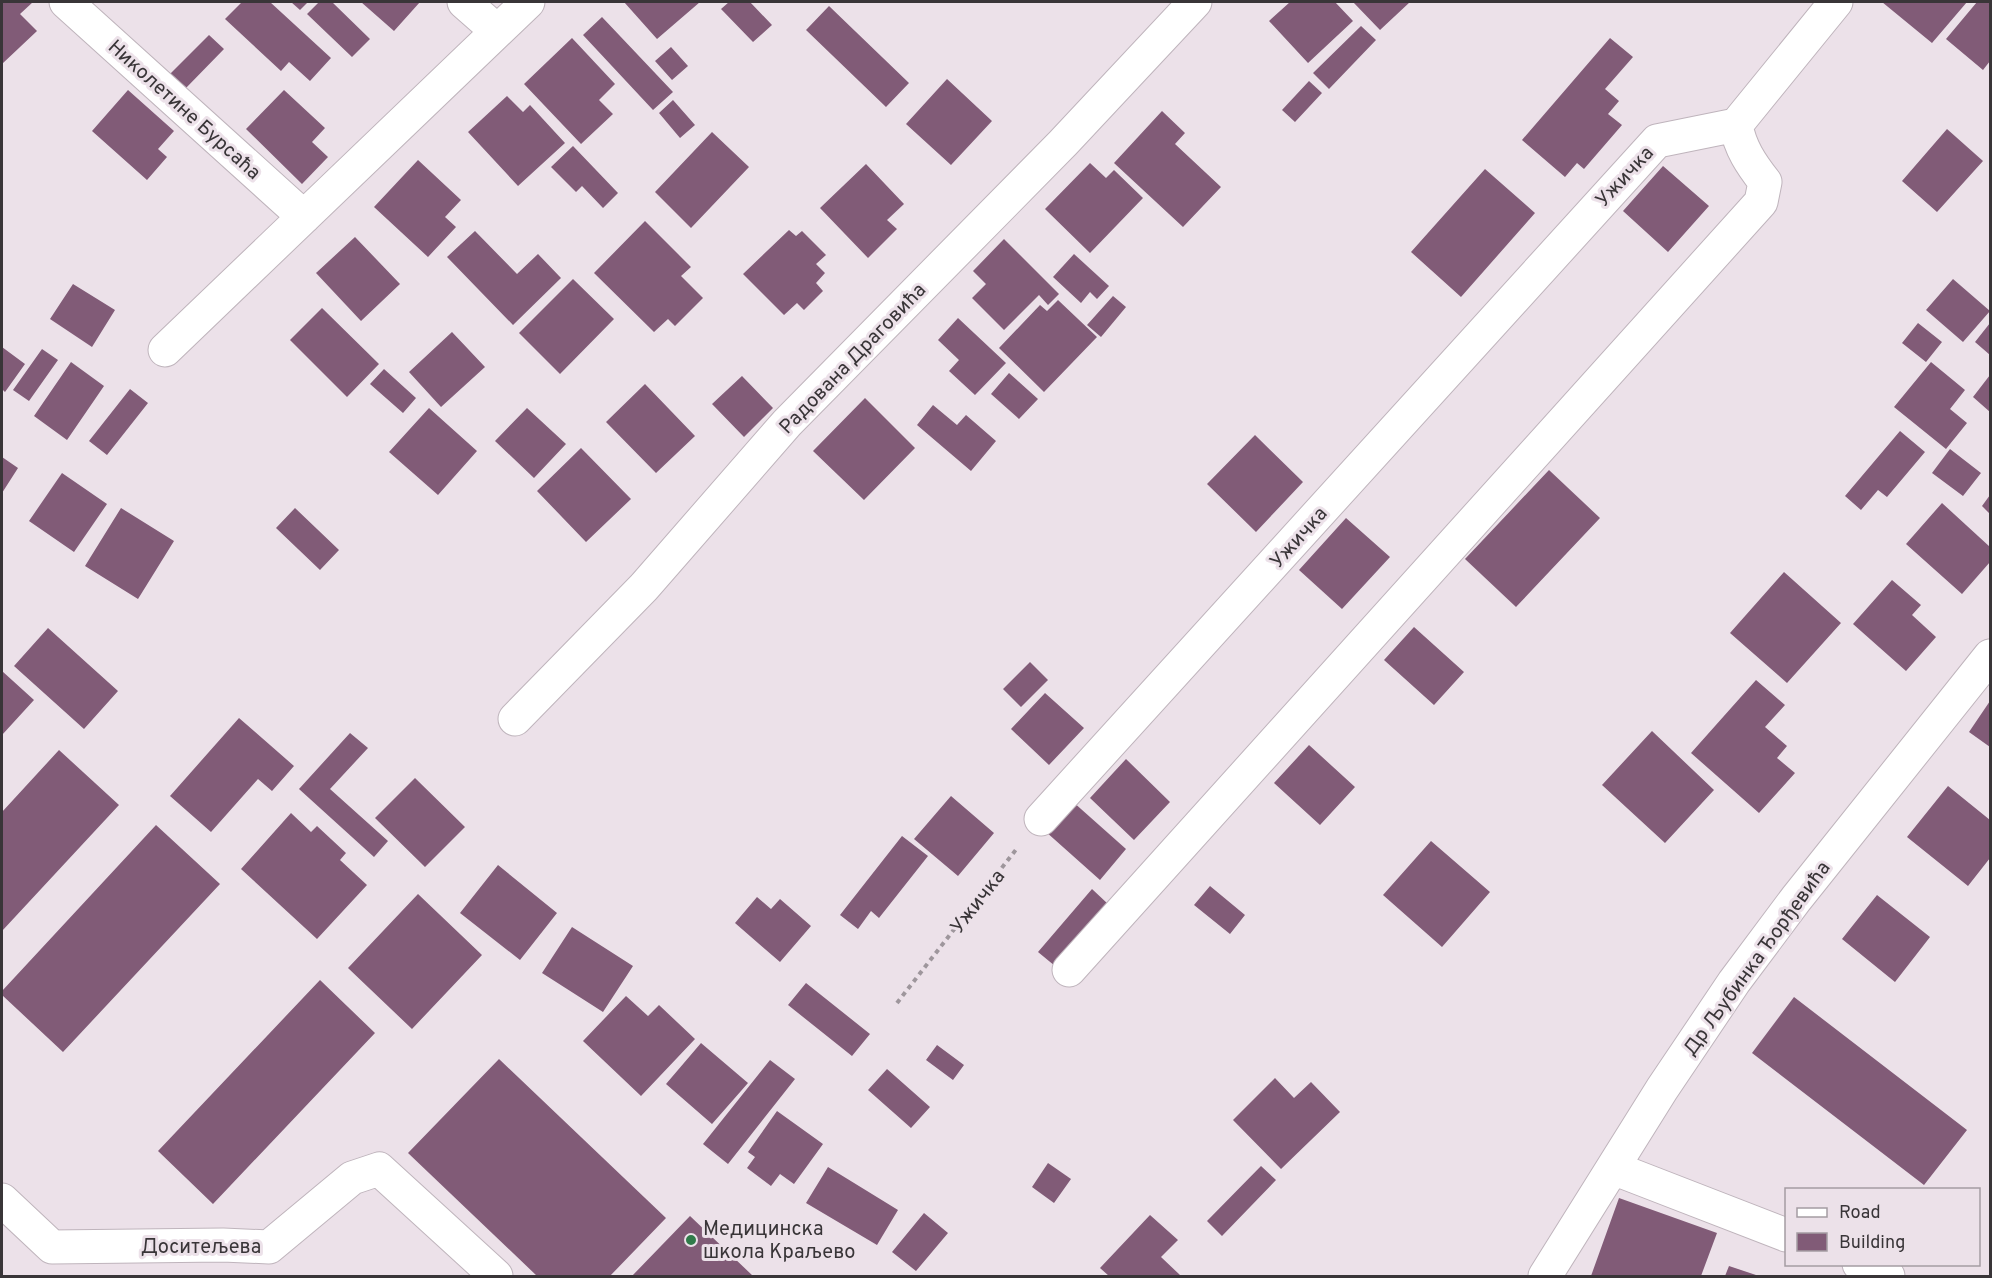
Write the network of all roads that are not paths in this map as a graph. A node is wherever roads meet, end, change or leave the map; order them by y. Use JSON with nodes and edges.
{"nodes":[{"id":1,"x":66,"y":2,"type":"edge"},
{"id":2,"x":464,"y":2,"type":"edge"},
{"id":3,"x":528,"y":2,"type":"edge"},
{"id":4,"x":1195,"y":2,"type":"edge"},
{"id":5,"x":1836,"y":2,"type":"edge"},
{"id":6,"x":497,"y":31,"type":"junction"},
{"id":7,"x":1736,"y":125,"type":"junction"},
{"id":8,"x":304,"y":217,"type":"junction"},
{"id":9,"x":165,"y":350,"type":"dead end"},
{"id":10,"x":1990,"y":656,"type":"edge"},
{"id":11,"x":515,"y":719,"type":"dead end"},
{"id":12,"x":1041,"y":819,"type":"road end"},
{"id":13,"x":1069,"y":970,"type":"dead end"},
{"id":14,"x":1613,"y":1168,"type":"junction"},
{"id":15,"x":2,"y":1200,"type":"edge"},
{"id":16,"x":1785,"y":1235,"type":"edge"},
{"id":17,"x":1864,"y":1266,"type":"edge"},
{"id":18,"x":496,"y":1276,"type":"edge"},
{"id":19,"x":1545,"y":1276,"type":"edge"},
{"id":20,"x":1888,"y":1276,"type":"edge"}],
"edges":[{"from":1,"to":8,"type":"street","name":"Николетине Бурсаћа"},
{"from":2,"to":6,"type":"street"},
{"from":3,"to":6,"type":"street"},
{"from":4,"to":11,"type":"street","name":"Радована Драговића"},
{"from":5,"to":7,"type":"street"},
{"from":6,"to":8,"type":"street"},
{"from":7,"to":12,"type":"street","name":"Ужичка"},
{"from":7,"to":13,"type":"street"},
{"from":8,"to":9,"type":"street"},
{"from":10,"to":14,"type":"street","name":"Др Љубинка Ђорђевића"},
{"from":14,"to":16,"type":"street"},
{"from":14,"to":19,"type":"street","name":"Др Љубинка Ђорђевића"},
{"from":15,"to":18,"type":"street","name":"Доситељева"},
{"from":17,"to":20,"type":"street"}]}
